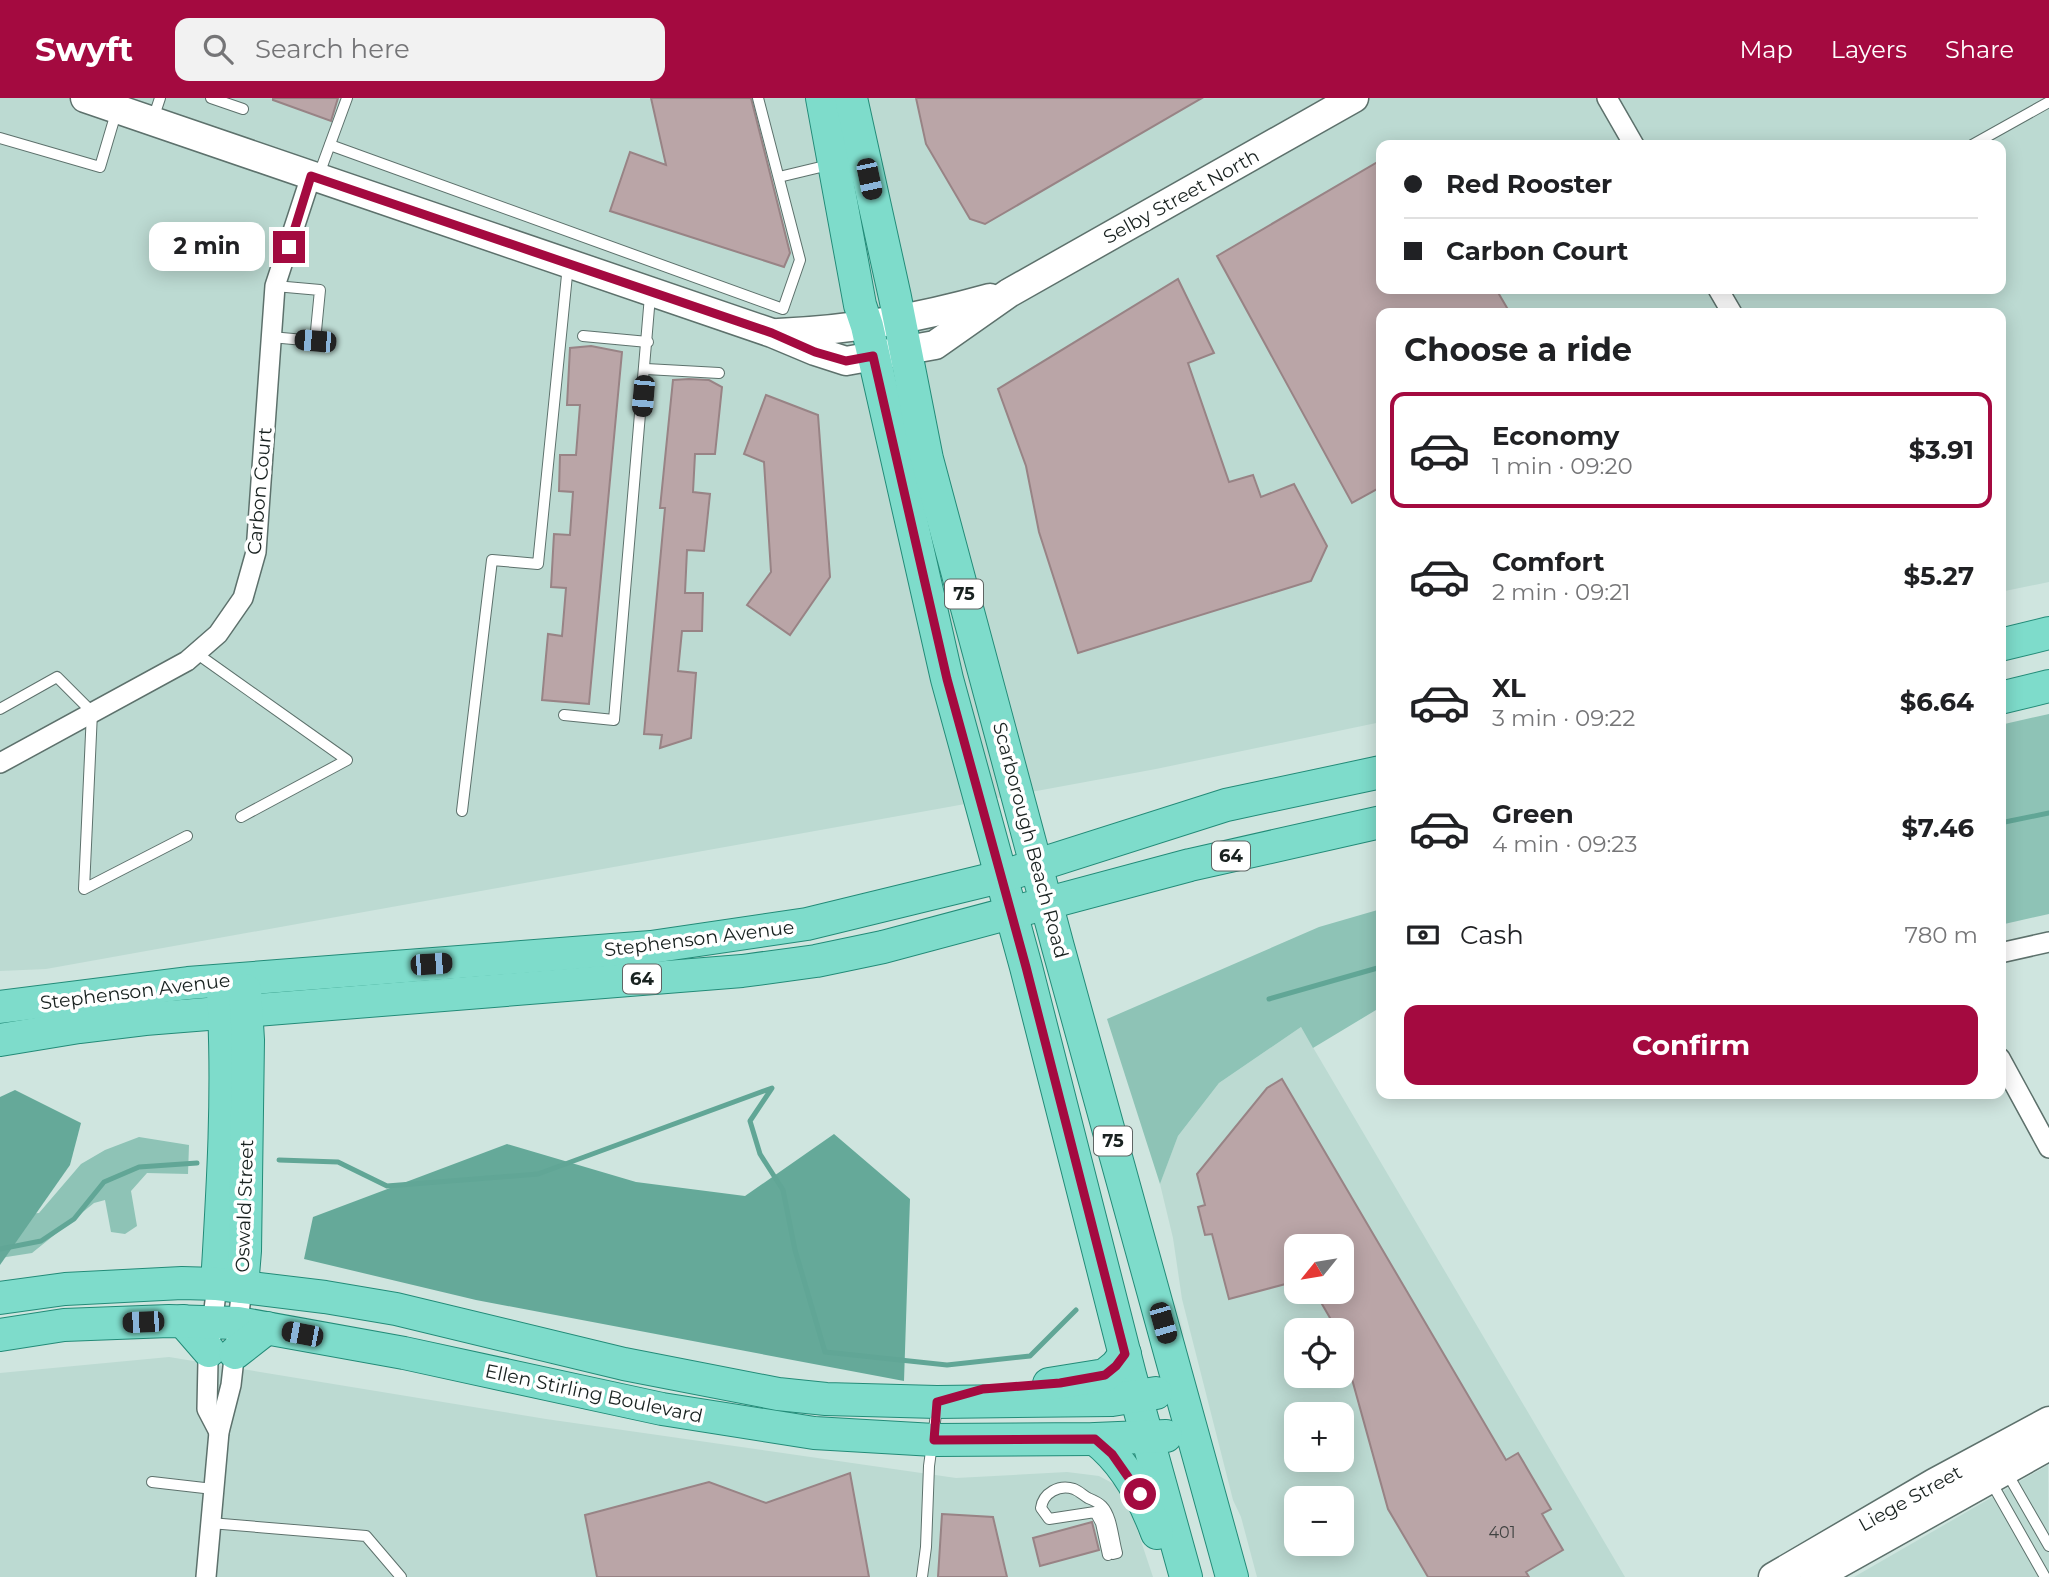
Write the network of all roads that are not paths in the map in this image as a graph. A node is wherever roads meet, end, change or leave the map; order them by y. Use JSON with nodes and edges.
{"nodes":[{"id":1,"x":85,"y":98,"type":"edge"},
{"id":2,"x":211,"y":98,"type":"edge"},
{"id":3,"x":347,"y":98,"type":"edge"},
{"id":4,"x":758,"y":98,"type":"edge"},
{"id":5,"x":822,"y":98,"type":"edge"},
{"id":6,"x":851,"y":98,"type":"edge"},
{"id":7,"x":1353,"y":98,"type":"edge"},
{"id":8,"x":1607,"y":98,"type":"edge"},
{"id":9,"x":2049,"y":102,"type":"edge"},
{"id":10,"x":124,"y":106,"type":"edge"},
{"id":11,"x":157,"y":109,"type":"edge"},
{"id":12,"x":243,"y":109,"type":"dead end"},
{"id":13,"x":0,"y":138,"type":"edge"},
{"id":14,"x":1631,"y":140,"type":"edge"},
{"id":15,"x":1981,"y":140,"type":"edge"},
{"id":16,"x":330,"y":145,"type":"junction"},
{"id":17,"x":834,"y":164,"type":"junction"},
{"id":18,"x":315,"y":177,"type":"junction"},
{"id":19,"x":779,"y":177,"type":"junction"},
{"id":20,"x":568,"y":263,"type":"junction"},
{"id":21,"x":275,"y":286,"type":"junction"},
{"id":22,"x":650,"y":292,"type":"junction"},
{"id":23,"x":1009,"y":293,"type":"junction"},
{"id":24,"x":900,"y":320,"type":"junction"},
{"id":25,"x":867,"y":326,"type":"junction"},
{"id":26,"x":772,"y":333,"type":"junction"},
{"id":27,"x":583,"y":336,"type":"dead end"},
{"id":28,"x":271,"y":337,"type":"junction"},
{"id":29,"x":648,"y":342,"type":"junction"},
{"id":30,"x":906,"y":350,"type":"junction"},
{"id":31,"x":873,"y":356,"type":"junction"},
{"id":32,"x":646,"y":369,"type":"junction"},
{"id":33,"x":719,"y":373,"type":"dead end"},
{"id":34,"x":2049,"y":633,"type":"edge"},
{"id":35,"x":2006,"y":644,"type":"edge"},
{"id":36,"x":196,"y":653,"type":"junction"},
{"id":37,"x":2049,"y":686,"type":"edge"},
{"id":38,"x":2006,"y":697,"type":"edge"},
{"id":39,"x":0,"y":709,"type":"edge"},
{"id":40,"x":92,"y":712,"type":"junction"},
{"id":41,"x":564,"y":715,"type":"dead end"},
{"id":42,"x":0,"y":763,"type":"edge"},
{"id":43,"x":1376,"y":773,"type":"edge"},
{"id":44,"x":462,"y":811,"type":"dead end"},
{"id":45,"x":241,"y":817,"type":"dead end"},
{"id":46,"x":1376,"y":823,"type":"edge"},
{"id":47,"x":187,"y":836,"type":"dead end"},
{"id":48,"x":1038,"y":866,"type":"junction"},
{"id":49,"x":1000,"y":877,"type":"junction"},
{"id":50,"x":1047,"y":902,"type":"junction"},
{"id":51,"x":1009,"y":912,"type":"junction"},
{"id":52,"x":2049,"y":942,"type":"edge"},
{"id":53,"x":2006,"y":952,"type":"edge"},
{"id":54,"x":233,"y":979,"type":"junction"},
{"id":55,"x":0,"y":1007,"type":"edge"},
{"id":56,"x":235,"y":1012,"type":"junction"},
{"id":57,"x":0,"y":1040,"type":"edge"},
{"id":58,"x":2006,"y":1069,"type":"edge"},
{"id":59,"x":2049,"y":1148,"type":"edge"},
{"id":60,"x":229,"y":1286,"type":"junction"},
{"id":61,"x":0,"y":1298,"type":"edge"},
{"id":62,"x":224,"y":1333,"type":"junction"},
{"id":63,"x":0,"y":1335,"type":"edge"},
{"id":64,"x":1125,"y":1354,"type":"junction"},
{"id":65,"x":1181,"y":1390,"type":"junction"},
{"id":66,"x":1135,"y":1396,"type":"junction"},
{"id":67,"x":937,"y":1402,"type":"junction"},
{"id":68,"x":2049,"y":1421,"type":"edge"},
{"id":69,"x":1191,"y":1432,"type":"junction"},
{"id":70,"x":1147,"y":1438,"type":"junction"},
{"id":71,"x":1095,"y":1439,"type":"junction"},
{"id":72,"x":934,"y":1440,"type":"junction"},
{"id":73,"x":2049,"y":1446,"type":"edge"},
{"id":74,"x":1992,"y":1465,"type":"junction"},
{"id":75,"x":152,"y":1482,"type":"dead end"},
{"id":76,"x":213,"y":1489,"type":"junction"},
{"id":77,"x":210,"y":1523,"type":"junction"},
{"id":78,"x":2049,"y":1546,"type":"edge"},
{"id":79,"x":1111,"y":1554,"type":"joint"},
{"id":80,"x":206,"y":1577,"type":"edge"},
{"id":81,"x":401,"y":1577,"type":"edge"},
{"id":82,"x":922,"y":1577,"type":"edge"},
{"id":83,"x":1174,"y":1577,"type":"edge"},
{"id":84,"x":1186,"y":1577,"type":"edge"},
{"id":85,"x":1232,"y":1577,"type":"edge"},
{"id":86,"x":1773,"y":1577,"type":"edge"},
{"id":87,"x":1815,"y":1577,"type":"edge"},
{"id":88,"x":2045,"y":1577,"type":"edge"}],
"edges":[{"from":1,"to":10,"type":"main road","name":"Selby Street North"},
{"from":2,"to":12,"type":"lane"},
{"from":3,"to":16,"type":"lane"},
{"from":4,"to":19,"type":"lane"},
{"from":5,"to":17,"type":"main road","name":"Scarborough Beach Road","number":"75"},
{"from":6,"to":24,"type":"main road","name":"Scarborough Beach Road","number":"75"},
{"from":7,"to":23,"type":"main road","name":"Selby Street North"},
{"from":8,"to":14,"type":"street"},
{"from":9,"to":15,"type":"lane"},
{"from":10,"to":11,"type":"main road","name":"Selby Street North"},
{"from":10,"to":13,"type":"lane"},
{"from":11,"to":18,"type":"main road","name":"Selby Street North"},
{"from":16,"to":18,"type":"lane"},
{"from":16,"to":19,"type":"lane"},
{"from":17,"to":19,"type":"lane"},
{"from":17,"to":25,"type":"main road","name":"Scarborough Beach Road","number":"75"},
{"from":18,"to":20,"type":"main road","name":"Selby Street North"},
{"from":18,"to":21,"type":"street","name":"Carbon Court"},
{"from":20,"to":22,"type":"main road","name":"Selby Street North"},
{"from":20,"to":44,"type":"lane"},
{"from":21,"to":28,"type":"street","name":"Carbon Court"},
{"from":21,"to":28,"type":"lane"},
{"from":22,"to":26,"type":"main road","name":"Selby Street North"},
{"from":22,"to":29,"type":"lane"},
{"from":23,"to":24,"type":"main road","name":"Selby Street North"},
{"from":23,"to":30,"type":"main road","name":"Selby Street North"},
{"from":24,"to":25,"type":"main road","name":"Selby Street North"},
{"from":24,"to":30,"type":"main road","name":"Scarborough Beach Road","number":"75"},
{"from":25,"to":26,"type":"main road","name":"Selby Street North"},
{"from":25,"to":31,"type":"main road","name":"Scarborough Beach Road","number":"75"},
{"from":26,"to":31,"type":"main road","name":"Selby Street North"},
{"from":27,"to":29,"type":"lane"},
{"from":28,"to":36,"type":"street","name":"Carbon Court"},
{"from":29,"to":32,"type":"lane"},
{"from":30,"to":31,"type":"main road","name":"Selby Street North"},
{"from":30,"to":48,"type":"main road","name":"Scarborough Beach Road","number":"75"},
{"from":31,"to":49,"type":"main road","name":"Scarborough Beach Road","number":"75"},
{"from":32,"to":33,"type":"lane"},
{"from":32,"to":41,"type":"lane"},
{"from":34,"to":35,"type":"main road"},
{"from":36,"to":40,"type":"street","name":"Carbon Court"},
{"from":36,"to":45,"type":"lane"},
{"from":37,"to":38,"type":"main road"},
{"from":39,"to":40,"type":"lane"},
{"from":40,"to":42,"type":"street","name":"Carbon Court"},
{"from":40,"to":47,"type":"lane"},
{"from":43,"to":48,"type":"main road","name":"Stephenson Avenue","number":"64"},
{"from":46,"to":50,"type":"main road","name":"Stephenson Avenue","number":"64"},
{"from":48,"to":49,"type":"main road","name":"Stephenson Avenue","number":"64"},
{"from":48,"to":50,"type":"main road","name":"Scarborough Beach Road","number":"75"},
{"from":49,"to":51,"type":"main road","name":"Scarborough Beach Road","number":"75"},
{"from":49,"to":54,"type":"main road","name":"Stephenson Avenue","number":"64"},
{"from":50,"to":51,"type":"main road","name":"Stephenson Avenue","number":"64"},
{"from":50,"to":65,"type":"main road","name":"Scarborough Beach Road","number":"75"},
{"from":51,"to":56,"type":"main road","name":"Stephenson Avenue","number":"64"},
{"from":51,"to":64,"type":"main road","name":"Scarborough Beach Road","number":"75"},
{"from":52,"to":53,"type":"street"},
{"from":54,"to":55,"type":"main road","name":"Stephenson Avenue","number":"64"},
{"from":54,"to":56,"type":"main road","name":"Oswald Street"},
{"from":56,"to":57,"type":"main road","name":"Stephenson Avenue","number":"64"},
{"from":56,"to":60,"type":"main road","name":"Oswald Street"},
{"from":58,"to":59,"type":"street"},
{"from":60,"to":61,"type":"main road","name":"Ellen Stirling Boulevard"},
{"from":60,"to":62,"type":"street","name":"Oswald Street"},
{"from":60,"to":67,"type":"main road","name":"Ellen Stirling Boulevard"},
{"from":62,"to":63,"type":"main road","name":"Ellen Stirling Boulevard"},
{"from":62,"to":72,"type":"main road","name":"Ellen Stirling Boulevard"},
{"from":62,"to":76,"type":"street","name":"Oswald Street"},
{"from":64,"to":66,"type":"main road","name":"Scarborough Beach Road","number":"75"},
{"from":64,"to":67,"type":"main road"},
{"from":65,"to":66,"type":"main road","name":"Ellen Stirling Boulevard"},
{"from":65,"to":69,"type":"main road","name":"Scarborough Beach Road","number":"75"},
{"from":66,"to":67,"type":"main road","name":"Ellen Stirling Boulevard"},
{"from":66,"to":70,"type":"main road","name":"Scarborough Beach Road","number":"75"},
{"from":67,"to":72,"type":"lane"},
{"from":68,"to":74,"type":"main road","name":"Liege Street"},
{"from":69,"to":70,"type":"main road","name":"Ellen Stirling Boulevard"},
{"from":69,"to":85,"type":"main road","name":"Scarborough Beach Road","number":"75"},
{"from":70,"to":71,"type":"main road","name":"Ellen Stirling Boulevard"},
{"from":70,"to":84,"type":"main road","name":"Scarborough Beach Road","number":"75"},
{"from":71,"to":72,"type":"main road","name":"Ellen Stirling Boulevard"},
{"from":71,"to":83,"type":"main road"},
{"from":72,"to":82,"type":"lane"},
{"from":73,"to":74,"type":"main road","name":"Liege Street"},
{"from":74,"to":78,"type":"lane"},
{"from":74,"to":86,"type":"main road","name":"Liege Street"},
{"from":74,"to":87,"type":"main road","name":"Liege Street"},
{"from":74,"to":88,"type":"lane"},
{"from":75,"to":76,"type":"lane"},
{"from":76,"to":77,"type":"street","name":"Oswald Street"},
{"from":77,"to":80,"type":"street","name":"Oswald Street"},
{"from":77,"to":81,"type":"lane"},
{"from":79,"to":79,"type":"lane"}]}
